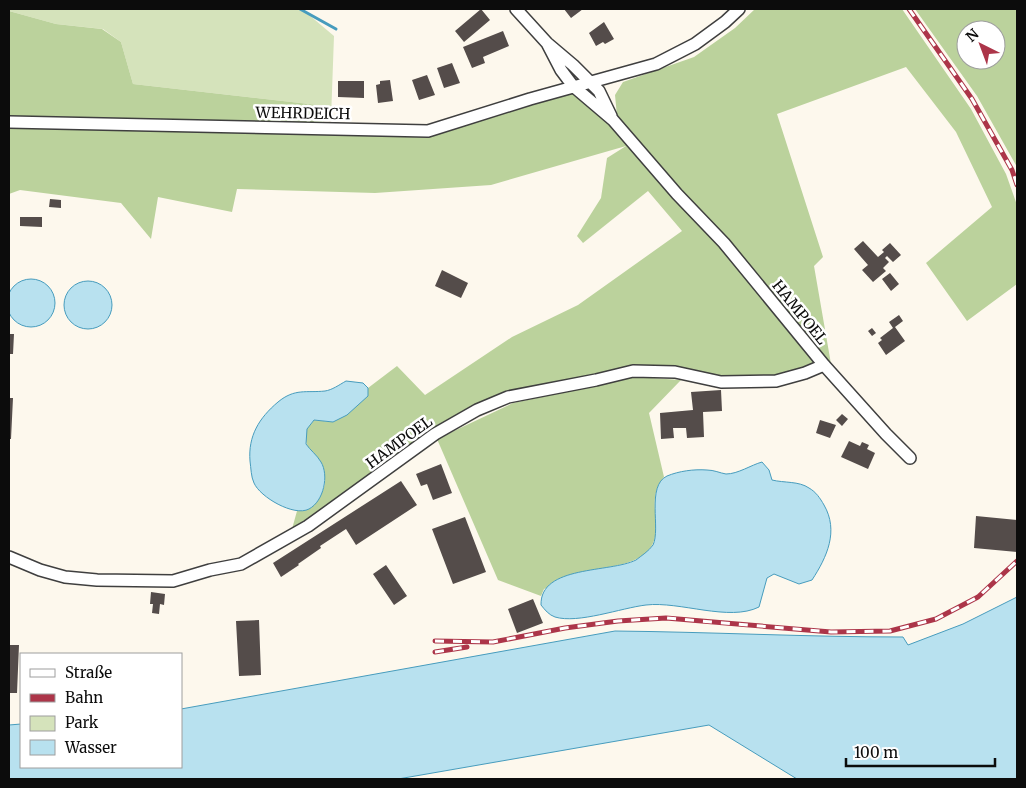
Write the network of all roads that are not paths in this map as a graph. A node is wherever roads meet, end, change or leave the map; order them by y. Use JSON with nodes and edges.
{"nodes":[{"id":1,"x":516,"y":9,"type":"edge"},
{"id":2,"x":739,"y":9,"type":"edge"},
{"id":3,"x":547,"y":43,"type":"junction"},
{"id":4,"x":590,"y":82,"type":"junction"},
{"id":5,"x":573,"y":86,"type":"junction"},
{"id":6,"x":613,"y":120,"type":"junction"},
{"id":7,"x":9,"y":122,"type":"edge"},
{"id":8,"x":824,"y":365,"type":"junction"},
{"id":9,"x":910,"y":458,"type":"dead end"},
{"id":10,"x":9,"y":557,"type":"edge"}],
"edges":[{"from":1,"to":3,"type":"street"},
{"from":2,"to":4,"type":"street","name":"WEHRDEICH"},
{"from":3,"to":4,"type":"street","name":"HAMPOEL"},
{"from":3,"to":5,"type":"street","name":"HAMPOEL"},
{"from":4,"to":5,"type":"street","name":"WEHRDEICH"},
{"from":4,"to":6,"type":"street","name":"HAMPOEL"},
{"from":5,"to":6,"type":"street","name":"HAMPOEL"},
{"from":5,"to":7,"type":"street","name":"WEHRDEICH"},
{"from":6,"to":8,"type":"street","name":"HAMPOEL"},
{"from":8,"to":9,"type":"street","name":"HAMPOEL"},
{"from":8,"to":10,"type":"street","name":"HAMPOEL"}]}
